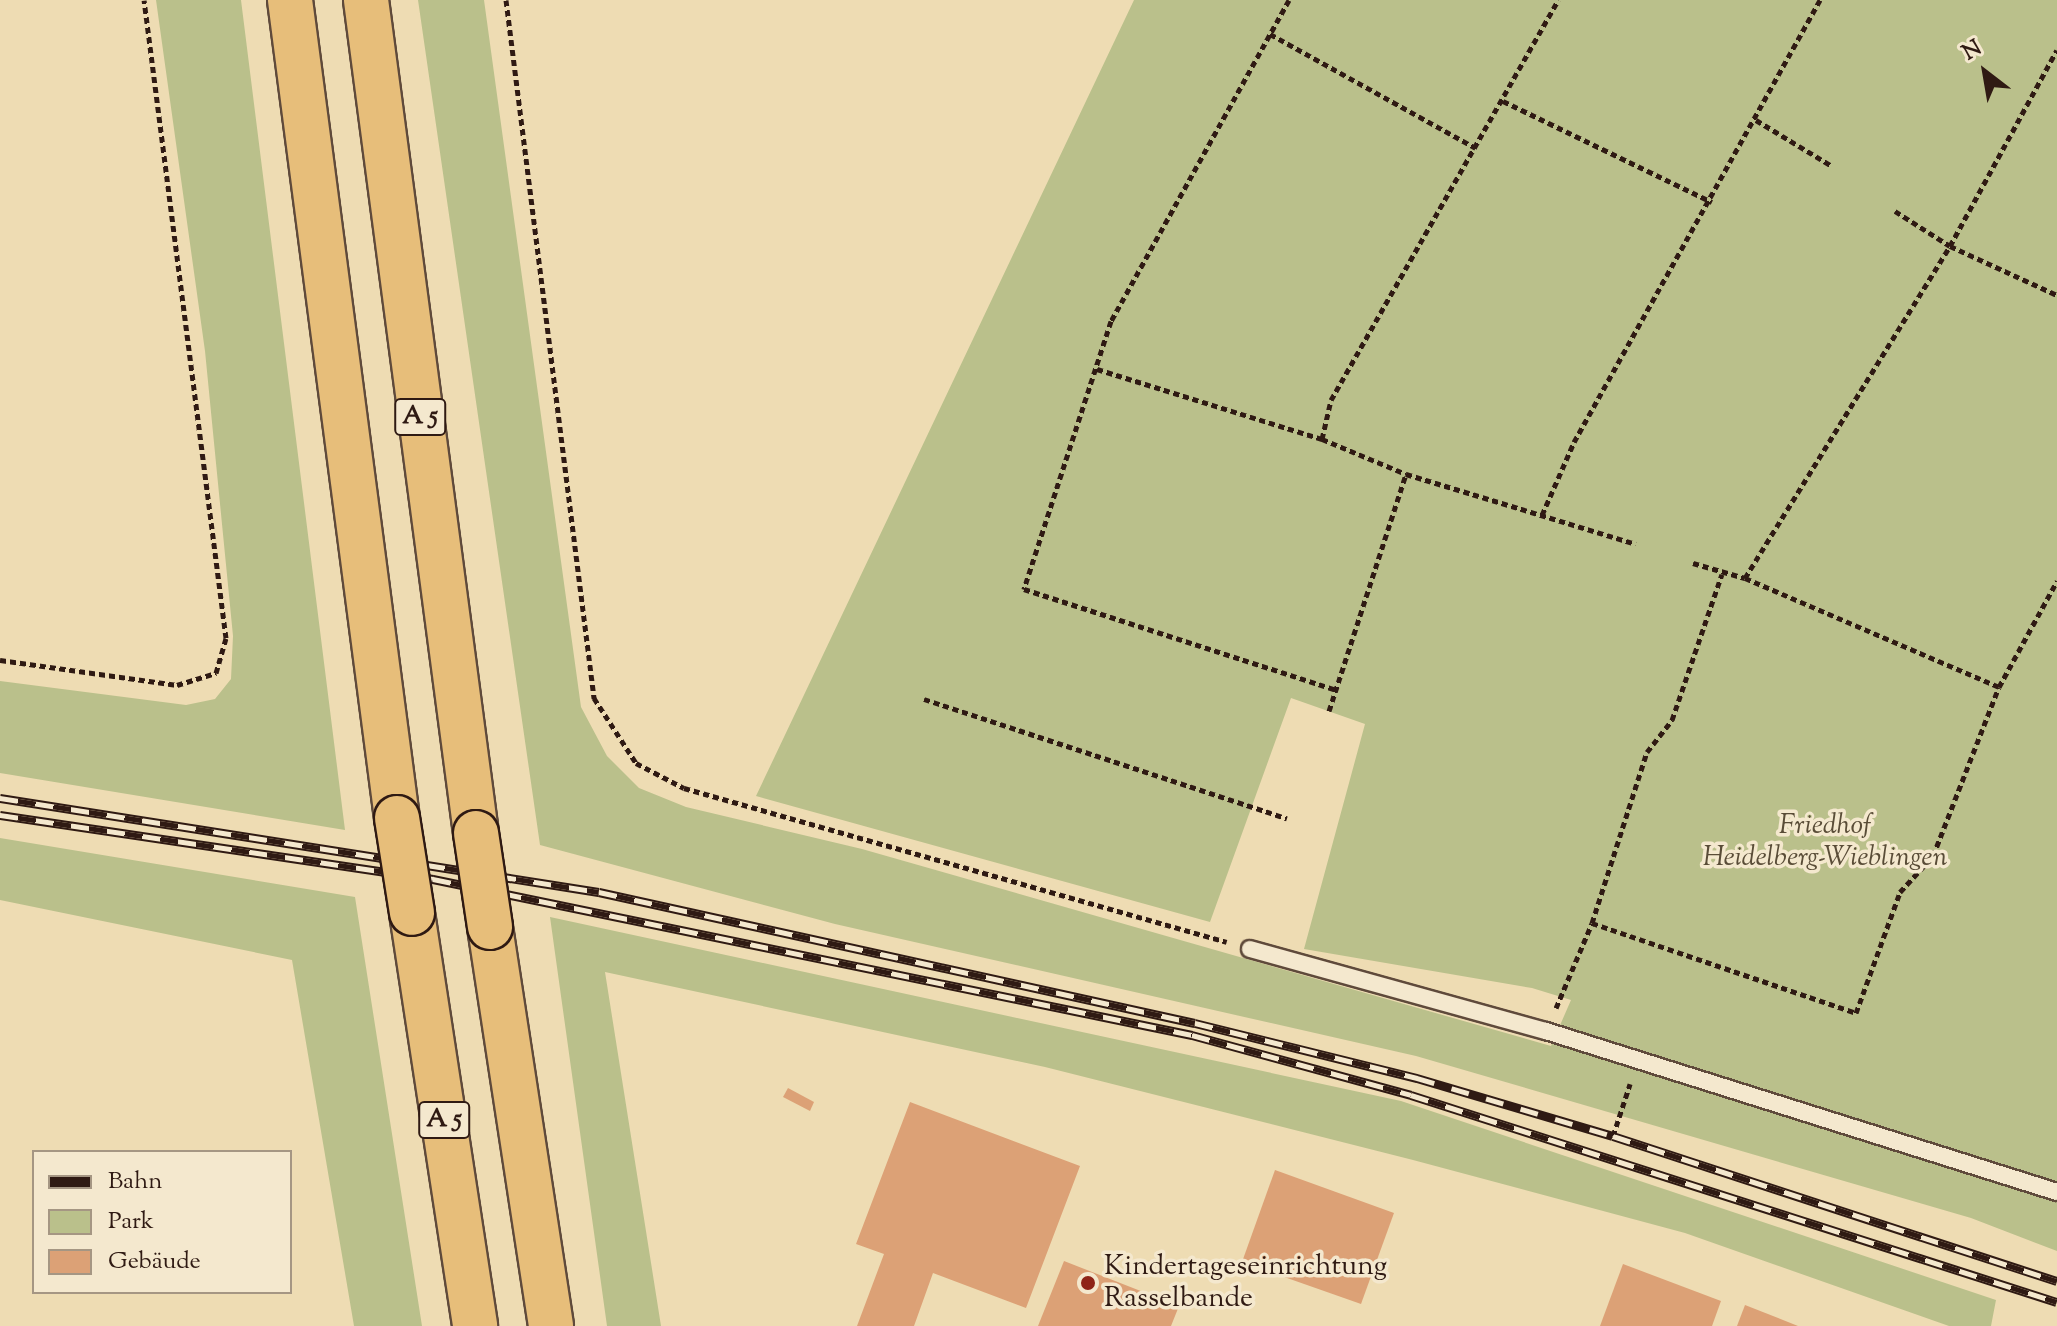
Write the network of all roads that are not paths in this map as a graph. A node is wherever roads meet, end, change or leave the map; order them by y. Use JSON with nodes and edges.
{"nodes":[{"id":1,"x":290,"y":0,"type":"edge"},
{"id":2,"x":366,"y":0,"type":"edge"},
{"id":3,"x":1250,"y":949,"type":"road end"},
{"id":4,"x":2057,"y":1192,"type":"edge"},
{"id":5,"x":475,"y":1326,"type":"edge"},
{"id":6,"x":551,"y":1326,"type":"edge"}],
"edges":[{"from":1,"to":5,"type":"highway","number":"A 5","bridge":true},
{"from":2,"to":6,"type":"highway","number":"A 5","bridge":true},
{"from":3,"to":4,"type":"lane"}]}
